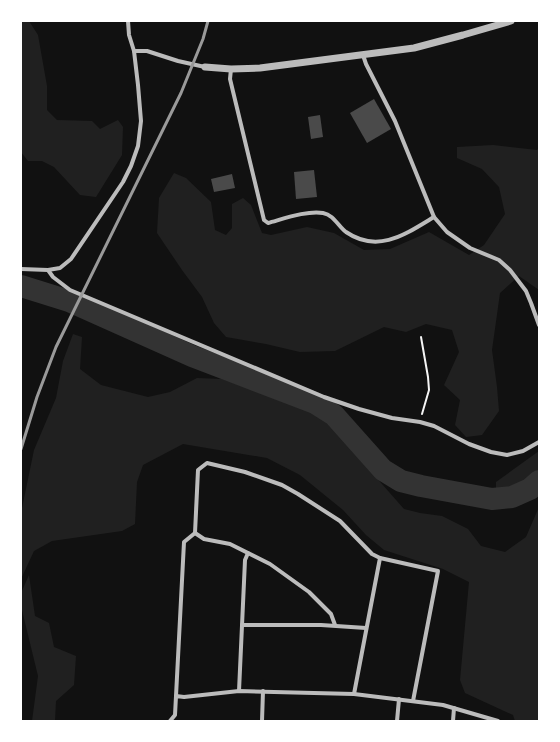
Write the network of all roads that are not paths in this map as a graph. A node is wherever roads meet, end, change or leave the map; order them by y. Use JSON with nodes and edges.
{"nodes":[{"id":1,"x":128,"y":21,"type":"edge"},
{"id":2,"x":511,"y":21,"type":"edge"},
{"id":3,"x":134,"y":51,"type":"junction"},
{"id":4,"x":363,"y":55,"type":"junction"},
{"id":5,"x":205,"y":67,"type":"joint"},
{"id":6,"x":231,"y":69,"type":"junction"},
{"id":7,"x":434,"y":217,"type":"junction"},
{"id":8,"x":21,"y":269,"type":"edge"},
{"id":9,"x":48,"y":270,"type":"junction"},
{"id":10,"x":539,"y":325,"type":"edge"},
{"id":11,"x":539,"y":442,"type":"edge"},
{"id":12,"x":195,"y":533,"type":"junction"},
{"id":13,"x":248,"y":553,"type":"junction"},
{"id":14,"x":380,"y":558,"type":"junction"},
{"id":15,"x":242,"y":625,"type":"junction"},
{"id":16,"x":335,"y":625,"type":"junction"},
{"id":17,"x":366,"y":628,"type":"junction"},
{"id":18,"x":239,"y":691,"type":"junction"},
{"id":19,"x":263,"y":691,"type":"junction"},
{"id":20,"x":354,"y":694,"type":"junction"},
{"id":21,"x":176,"y":696,"type":"junction"},
{"id":22,"x":399,"y":699,"type":"junction"},
{"id":23,"x":413,"y":701,"type":"junction"},
{"id":24,"x":454,"y":708,"type":"junction"},
{"id":25,"x":170,"y":721,"type":"edge"},
{"id":26,"x":262,"y":721,"type":"edge"},
{"id":27,"x":397,"y":721,"type":"edge"},
{"id":28,"x":453,"y":721,"type":"edge"},
{"id":29,"x":498,"y":721,"type":"edge"}],
"edges":[{"from":1,"to":3,"type":"street"},
{"from":2,"to":4,"type":"street"},
{"from":3,"to":5,"type":"street"},
{"from":3,"to":9,"type":"street"},
{"from":4,"to":6,"type":"street"},
{"from":4,"to":7,"type":"street"},
{"from":5,"to":6,"type":"street"},
{"from":6,"to":7,"type":"street"},
{"from":7,"to":10,"type":"street"},
{"from":8,"to":9,"type":"street"},
{"from":9,"to":11,"type":"street"},
{"from":12,"to":13,"type":"street"},
{"from":12,"to":14,"type":"street"},
{"from":12,"to":21,"type":"street"},
{"from":13,"to":15,"type":"street"},
{"from":13,"to":16,"type":"street"},
{"from":14,"to":17,"type":"street"},
{"from":14,"to":23,"type":"street"},
{"from":15,"to":16,"type":"street"},
{"from":15,"to":18,"type":"street"},
{"from":16,"to":17,"type":"street"},
{"from":17,"to":20,"type":"street"},
{"from":18,"to":19,"type":"street"},
{"from":18,"to":21,"type":"street"},
{"from":19,"to":20,"type":"street"},
{"from":19,"to":26,"type":"street"},
{"from":20,"to":22,"type":"street"},
{"from":21,"to":25,"type":"street"},
{"from":22,"to":23,"type":"street"},
{"from":22,"to":27,"type":"street"},
{"from":23,"to":24,"type":"street"},
{"from":24,"to":28,"type":"street"},
{"from":24,"to":29,"type":"street"}]}
